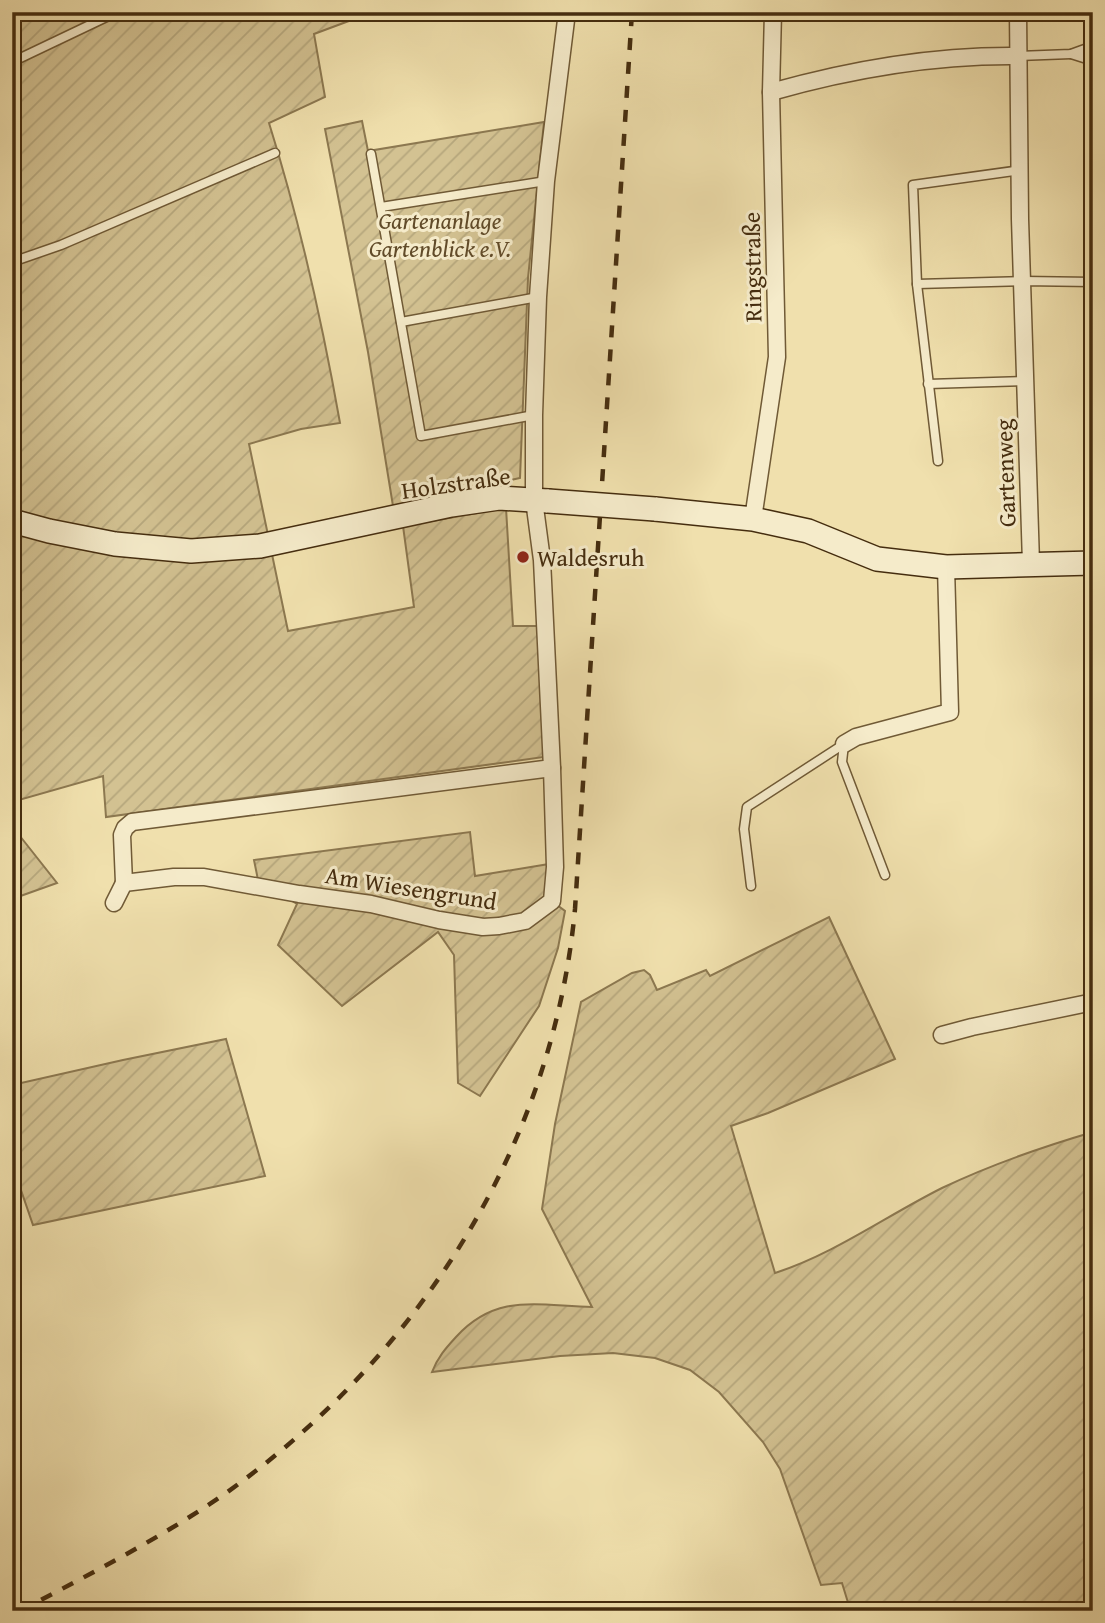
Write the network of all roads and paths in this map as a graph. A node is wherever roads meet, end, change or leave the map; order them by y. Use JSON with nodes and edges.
{"nodes":[{"id":1,"x":117,"y":12,"type":"edge"},
{"id":2,"x":567,"y":12,"type":"edge"},
{"id":3,"x":774,"y":12,"type":"edge"},
{"id":4,"x":1018,"y":12,"type":"edge"},
{"id":5,"x":1093,"y":46,"type":"edge"},
{"id":6,"x":1071,"y":54,"type":"junction"},
{"id":7,"x":1018,"y":56,"type":"junction"},
{"id":8,"x":1093,"y":61,"type":"edge"},
{"id":9,"x":12,"y":62,"type":"edge"},
{"id":10,"x":771,"y":92,"type":"junction"},
{"id":11,"x":275,"y":153,"type":"dead end"},
{"id":12,"x":371,"y":154,"type":"dead end"},
{"id":13,"x":1021,"y":170,"type":"junction"},
{"id":14,"x":546,"y":181,"type":"junction"},
{"id":15,"x":381,"y":207,"type":"junction"},
{"id":16,"x":12,"y":262,"type":"edge"},
{"id":17,"x":1023,"y":281,"type":"junction"},
{"id":18,"x":1093,"y":282,"type":"edge"},
{"id":19,"x":917,"y":284,"type":"junction"},
{"id":20,"x":538,"y":297,"type":"junction"},
{"id":21,"x":401,"y":322,"type":"junction"},
{"id":22,"x":1026,"y":381,"type":"junction"},
{"id":23,"x":928,"y":384,"type":"junction"},
{"id":24,"x":534,"y":415,"type":"junction"},
{"id":25,"x":938,"y":461,"type":"dead end"},
{"id":26,"x":541,"y":501,"type":"junction"},
{"id":27,"x":753,"y":519,"type":"junction"},
{"id":28,"x":12,"y":521,"type":"edge"},
{"id":29,"x":1093,"y":563,"type":"edge"},
{"id":30,"x":1031,"y":564,"type":"junction"},
{"id":31,"x":946,"y":567,"type":"junction"},
{"id":32,"x":844,"y":744,"type":"junction"},
{"id":33,"x":552,"y":768,"type":"junction"},
{"id":34,"x":885,"y":876,"type":"dead end"},
{"id":35,"x":124,"y":883,"type":"junction"},
{"id":36,"x":751,"y":886,"type":"dead end"},
{"id":37,"x":114,"y":903,"type":"dead end"},
{"id":38,"x":1093,"y":1002,"type":"edge"},
{"id":39,"x":942,"y":1035,"type":"dead end"}],
"edges":[{"from":1,"to":9,"type":"lane"},
{"from":2,"to":14,"type":"street","name":"Am Wiesengrund"},
{"from":3,"to":10,"type":"street","name":"Ringstraße"},
{"from":4,"to":7,"type":"street","name":"Gartenweg"},
{"from":5,"to":6,"type":"lane"},
{"from":6,"to":7,"type":"lane"},
{"from":6,"to":8,"type":"lane"},
{"from":7,"to":10,"type":"street"},
{"from":7,"to":13,"type":"street","name":"Gartenweg"},
{"from":10,"to":27,"type":"street","name":"Ringstraße"},
{"from":11,"to":16,"type":"lane"},
{"from":12,"to":15,"type":"lane"},
{"from":13,"to":17,"type":"street","name":"Gartenweg"},
{"from":13,"to":19,"type":"lane"},
{"from":14,"to":15,"type":"lane"},
{"from":14,"to":20,"type":"street","name":"Am Wiesengrund"},
{"from":15,"to":21,"type":"lane"},
{"from":17,"to":18,"type":"lane"},
{"from":17,"to":19,"type":"lane"},
{"from":17,"to":22,"type":"street","name":"Gartenweg"},
{"from":19,"to":23,"type":"lane"},
{"from":20,"to":21,"type":"lane"},
{"from":20,"to":24,"type":"street","name":"Am Wiesengrund"},
{"from":21,"to":24,"type":"lane"},
{"from":22,"to":23,"type":"lane"},
{"from":22,"to":30,"type":"street","name":"Gartenweg"},
{"from":23,"to":25,"type":"lane"},
{"from":24,"to":26,"type":"street","name":"Am Wiesengrund"},
{"from":26,"to":27,"type":"street","name":"Holzstraße","bridge":true},
{"from":26,"to":28,"type":"street","name":"Holzstraße"},
{"from":26,"to":33,"type":"street","name":"Am Wiesengrund"},
{"from":27,"to":31,"type":"street","name":"Holzstraße"},
{"from":29,"to":30,"type":"street","name":"Holzstraße"},
{"from":30,"to":31,"type":"street","name":"Holzstraße"},
{"from":31,"to":32,"type":"street"},
{"from":32,"to":34,"type":"lane"},
{"from":32,"to":36,"type":"lane"},
{"from":33,"to":35,"type":"street"},
{"from":33,"to":35,"type":"street","name":"Am Wiesengrund"},
{"from":35,"to":37,"type":"street"},
{"from":38,"to":39,"type":"street"}]}
